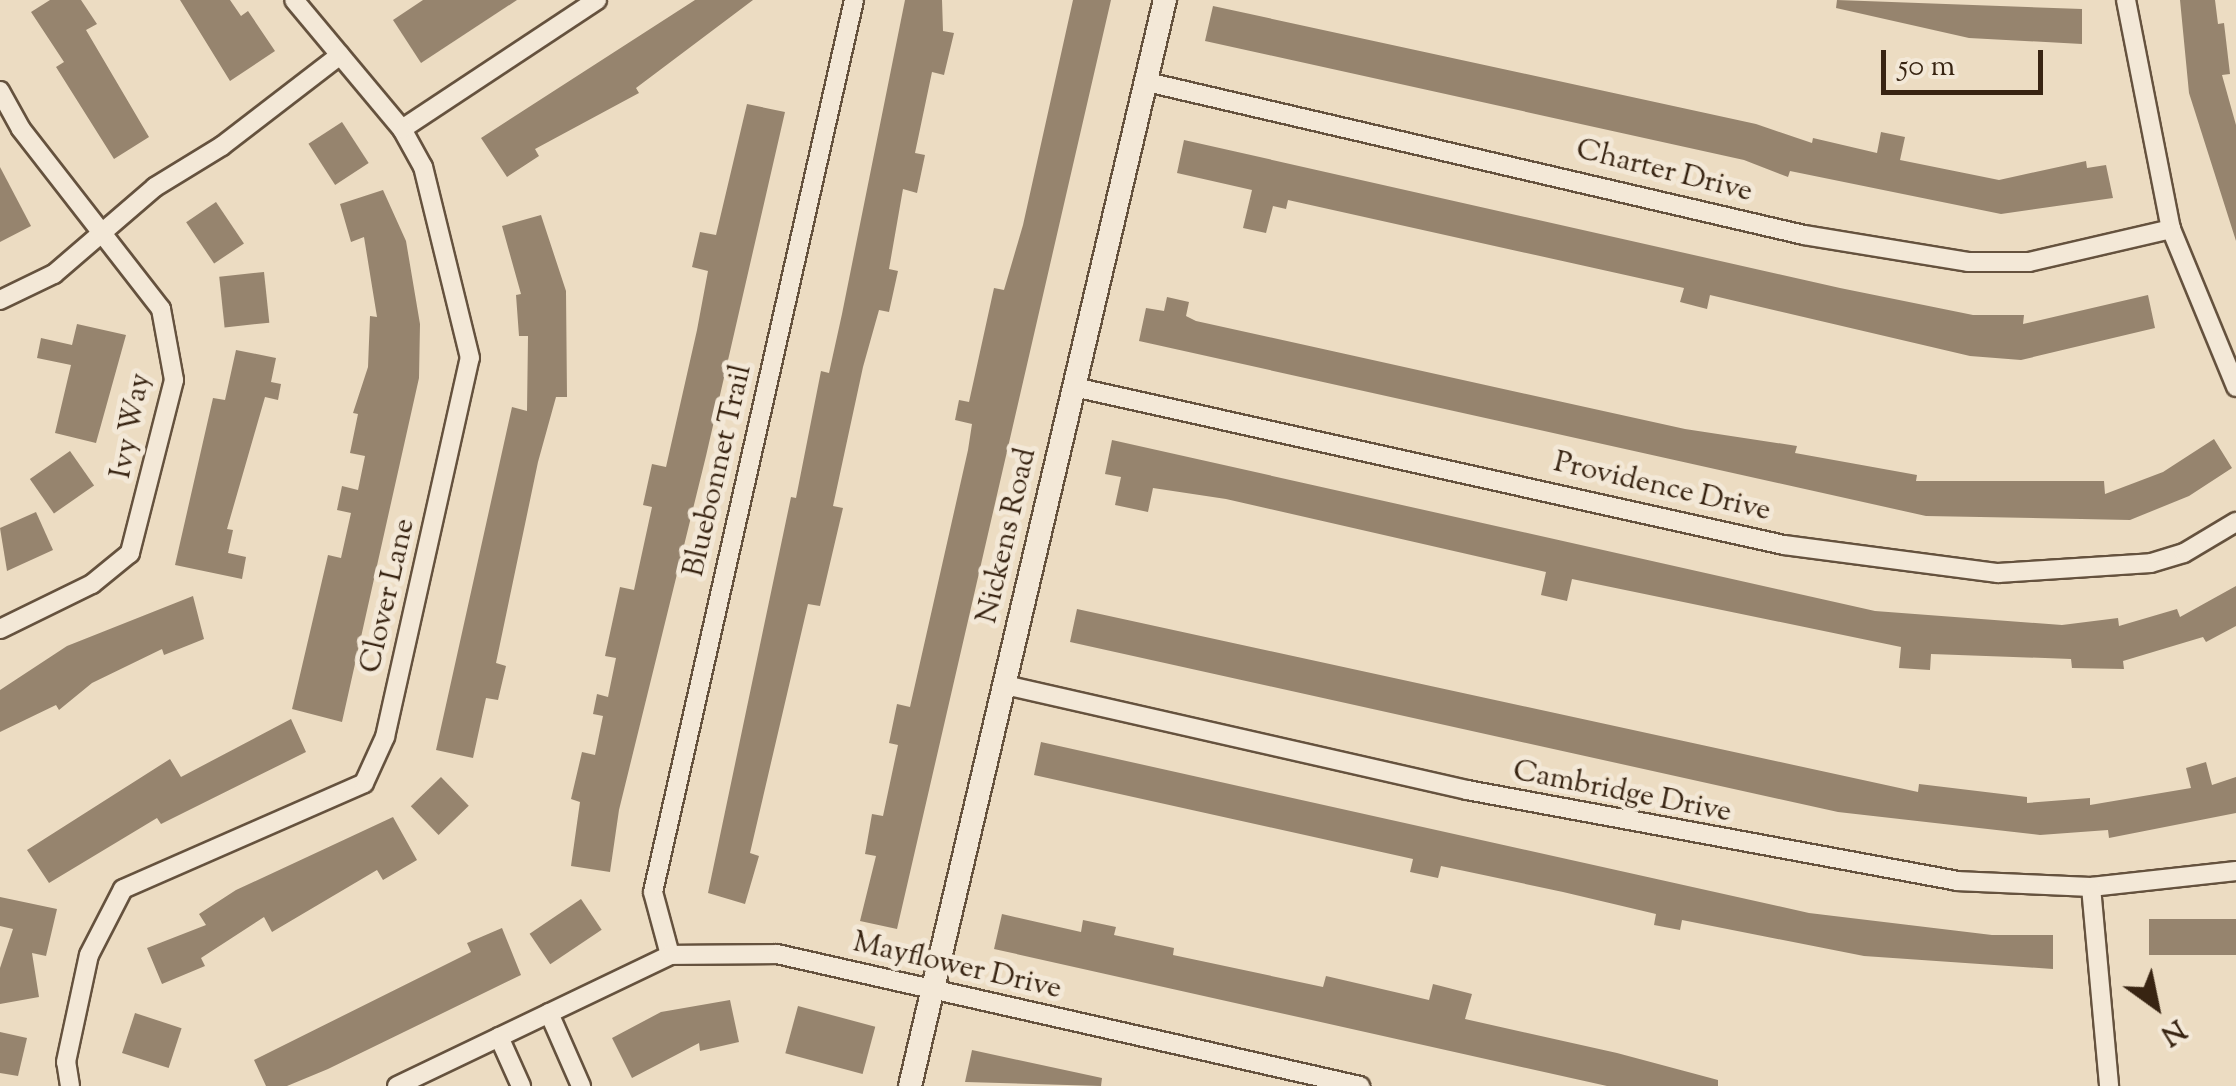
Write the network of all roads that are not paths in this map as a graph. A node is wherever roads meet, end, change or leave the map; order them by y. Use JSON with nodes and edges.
{"nodes":[{"id":1,"x":294,"y":0,"type":"edge"},
{"id":2,"x":597,"y":0,"type":"edge"},
{"id":3,"x":854,"y":0,"type":"edge"},
{"id":4,"x":1165,"y":0,"type":"edge"},
{"id":5,"x":2126,"y":0,"type":"edge"},
{"id":6,"x":340,"y":55,"type":"junction"},
{"id":7,"x":1146,"y":82,"type":"junction"},
{"id":8,"x":0,"y":91,"type":"edge"},
{"id":9,"x":402,"y":128,"type":"junction"},
{"id":10,"x":105,"y":229,"type":"junction"},
{"id":11,"x":2171,"y":229,"type":"junction"},
{"id":12,"x":0,"y":300,"type":"edge"},
{"id":13,"x":1074,"y":386,"type":"junction"},
{"id":14,"x":2236,"y":387,"type":"edge"},
{"id":15,"x":2236,"y":522,"type":"edge"},
{"id":16,"x":0,"y":629,"type":"edge"},
{"id":17,"x":1005,"y":685,"type":"junction"},
{"id":18,"x":2236,"y":871,"type":"edge"},
{"id":19,"x":2091,"y":887,"type":"junction"},
{"id":20,"x":670,"y":955,"type":"junction"},
{"id":21,"x":932,"y":989,"type":"junction"},
{"id":22,"x":549,"y":1013,"type":"junction"},
{"id":23,"x":499,"y":1037,"type":"junction"},
{"id":24,"x":70,"y":1086,"type":"edge"},
{"id":25,"x":396,"y":1086,"type":"edge"},
{"id":26,"x":521,"y":1086,"type":"edge"},
{"id":27,"x":581,"y":1086,"type":"edge"},
{"id":28,"x":910,"y":1086,"type":"edge"},
{"id":29,"x":1360,"y":1086,"type":"edge"},
{"id":30,"x":2109,"y":1086,"type":"edge"}],
"edges":[{"from":1,"to":6,"type":"street","name":"Clover Lane"},
{"from":2,"to":9,"type":"street"},
{"from":3,"to":20,"type":"street","name":"Bluebonnet Trail"},
{"from":4,"to":7,"type":"street","name":"Nickens Road"},
{"from":5,"to":11,"type":"street"},
{"from":6,"to":9,"type":"street","name":"Clover Lane"},
{"from":6,"to":10,"type":"street"},
{"from":7,"to":11,"type":"street","name":"Charter Drive"},
{"from":7,"to":13,"type":"street","name":"Nickens Road"},
{"from":8,"to":10,"type":"street","name":"Ivy Way"},
{"from":9,"to":24,"type":"street","name":"Clover Lane"},
{"from":10,"to":12,"type":"street"},
{"from":10,"to":16,"type":"street","name":"Ivy Way"},
{"from":11,"to":14,"type":"street"},
{"from":13,"to":15,"type":"street","name":"Providence Drive"},
{"from":13,"to":17,"type":"street","name":"Nickens Road"},
{"from":17,"to":19,"type":"street","name":"Cambridge Drive"},
{"from":17,"to":21,"type":"street","name":"Nickens Road"},
{"from":18,"to":19,"type":"street","name":"Cambridge Drive"},
{"from":19,"to":30,"type":"street"},
{"from":20,"to":21,"type":"street","name":"Mayflower Drive"},
{"from":20,"to":22,"type":"street","name":"Mayflower Drive"},
{"from":21,"to":28,"type":"street","name":"Nickens Road"},
{"from":21,"to":29,"type":"street","name":"Mayflower Drive"},
{"from":22,"to":23,"type":"street","name":"Mayflower Drive"},
{"from":22,"to":27,"type":"street"},
{"from":23,"to":25,"type":"street","name":"Mayflower Drive"},
{"from":23,"to":26,"type":"street"}]}
